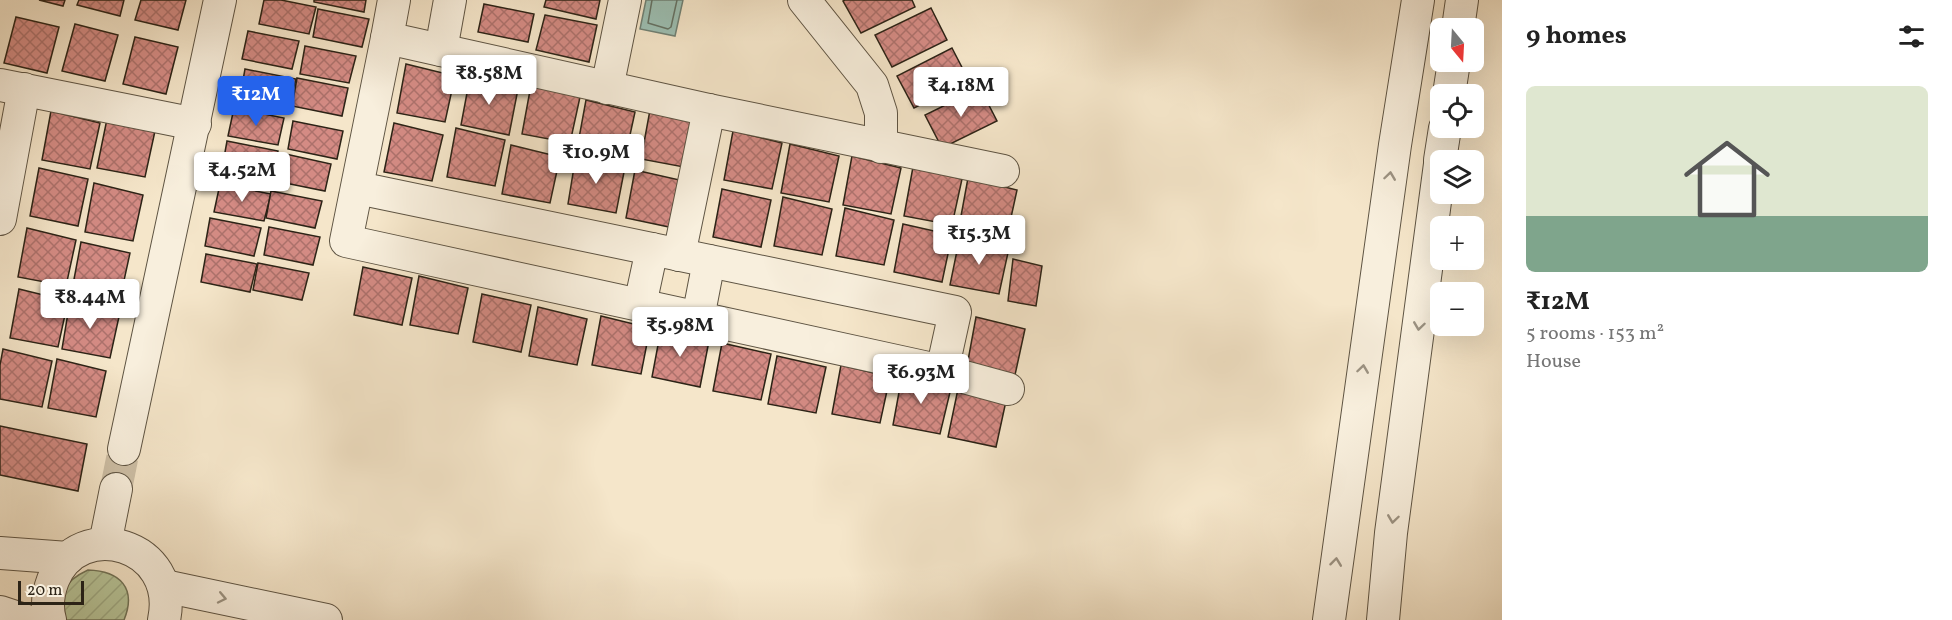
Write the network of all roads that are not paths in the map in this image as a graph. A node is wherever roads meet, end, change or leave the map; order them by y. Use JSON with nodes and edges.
{"nodes":[{"id":1,"x":220,"y":0,"type":"edge"},
{"id":2,"x":394,"y":0,"type":"edge"},
{"id":3,"x":450,"y":0,"type":"edge"},
{"id":4,"x":625,"y":0,"type":"edge"},
{"id":5,"x":804,"y":0,"type":"edge"},
{"id":6,"x":1418,"y":0,"type":"edge"},
{"id":7,"x":1462,"y":0,"type":"edge"},
{"id":8,"x":1459,"y":18,"type":"edge"},
{"id":9,"x":387,"y":38,"type":"junction"},
{"id":10,"x":441,"y":50,"type":"junction"},
{"id":11,"x":12,"y":87,"type":"edge"},
{"id":12,"x":607,"y":88,"type":"junction"},
{"id":13,"x":709,"y":110,"type":"junction"},
{"id":14,"x":195,"y":124,"type":"junction"},
{"id":15,"x":881,"y":147,"type":"junction"},
{"id":16,"x":1003,"y":171,"type":"dead end"},
{"id":17,"x":4,"y":173,"type":"edge"},
{"id":18,"x":358,"y":188,"type":"junction"},
{"id":19,"x":1434,"y":204,"type":"edge"},
{"id":20,"x":0,"y":219,"type":"edge"},
{"id":21,"x":680,"y":255,"type":"junction"},
{"id":22,"x":640,"y":305,"type":"junction"},
{"id":23,"x":698,"y":318,"type":"junction"},
{"id":24,"x":942,"y":371,"type":"junction"},
{"id":25,"x":1008,"y":389,"type":"dead end"},
{"id":26,"x":124,"y":449,"type":"tunnel mouth"},
{"id":27,"x":116,"y":489,"type":"tunnel mouth"},
{"id":28,"x":105,"y":544,"type":"junction"},
{"id":29,"x":0,"y":553,"type":"edge"},
{"id":30,"x":68,"y":558,"type":"junction"},
{"id":31,"x":164,"y":586,"type":"junction"},
{"id":32,"x":0,"y":612,"type":"edge"},
{"id":33,"x":24,"y":620,"type":"edge"},
{"id":34,"x":50,"y":620,"type":"edge"},
{"id":35,"x":164,"y":620,"type":"edge"},
{"id":36,"x":326,"y":620,"type":"edge"},
{"id":37,"x":1329,"y":620,"type":"edge"},
{"id":38,"x":1383,"y":620,"type":"edge"}],
"edges":[{"from":1,"to":14,"type":"street"},
{"from":2,"to":9,"type":"street"},
{"from":3,"to":10,"type":"street"},
{"from":4,"to":12,"type":"street"},
{"from":5,"to":15,"type":"street"},
{"from":37,"to":6,"type":"street","one_way":true},
{"from":7,"to":8,"type":"street"},
{"from":9,"to":10,"type":"street"},
{"from":9,"to":18,"type":"street"},
{"from":10,"to":12,"type":"street"},
{"from":11,"to":14,"type":"street"},
{"from":11,"to":17,"type":"street"},
{"from":12,"to":13,"type":"street"},
{"from":13,"to":15,"type":"street"},
{"from":13,"to":21,"type":"street"},
{"from":14,"to":26,"type":"street"},
{"from":15,"to":16,"type":"street"},
{"from":17,"to":20,"type":"street"},
{"from":18,"to":21,"type":"street"},
{"from":18,"to":22,"type":"street"},
{"from":19,"to":38,"type":"street","one_way":true},
{"from":21,"to":22,"type":"street"},
{"from":21,"to":23,"type":"street"},
{"from":21,"to":24,"type":"street"},
{"from":22,"to":23,"type":"street"},
{"from":23,"to":24,"type":"street"},
{"from":24,"to":25,"type":"street"},
{"from":27,"to":28,"type":"street"},
{"from":28,"to":30,"type":"street"},
{"from":28,"to":31,"type":"street"},
{"from":29,"to":30,"type":"street"},
{"from":30,"to":34,"type":"street"},
{"from":31,"to":35,"type":"street"},
{"from":31,"to":36,"type":"street","one_way":true},
{"from":32,"to":33,"type":"street"}]}
